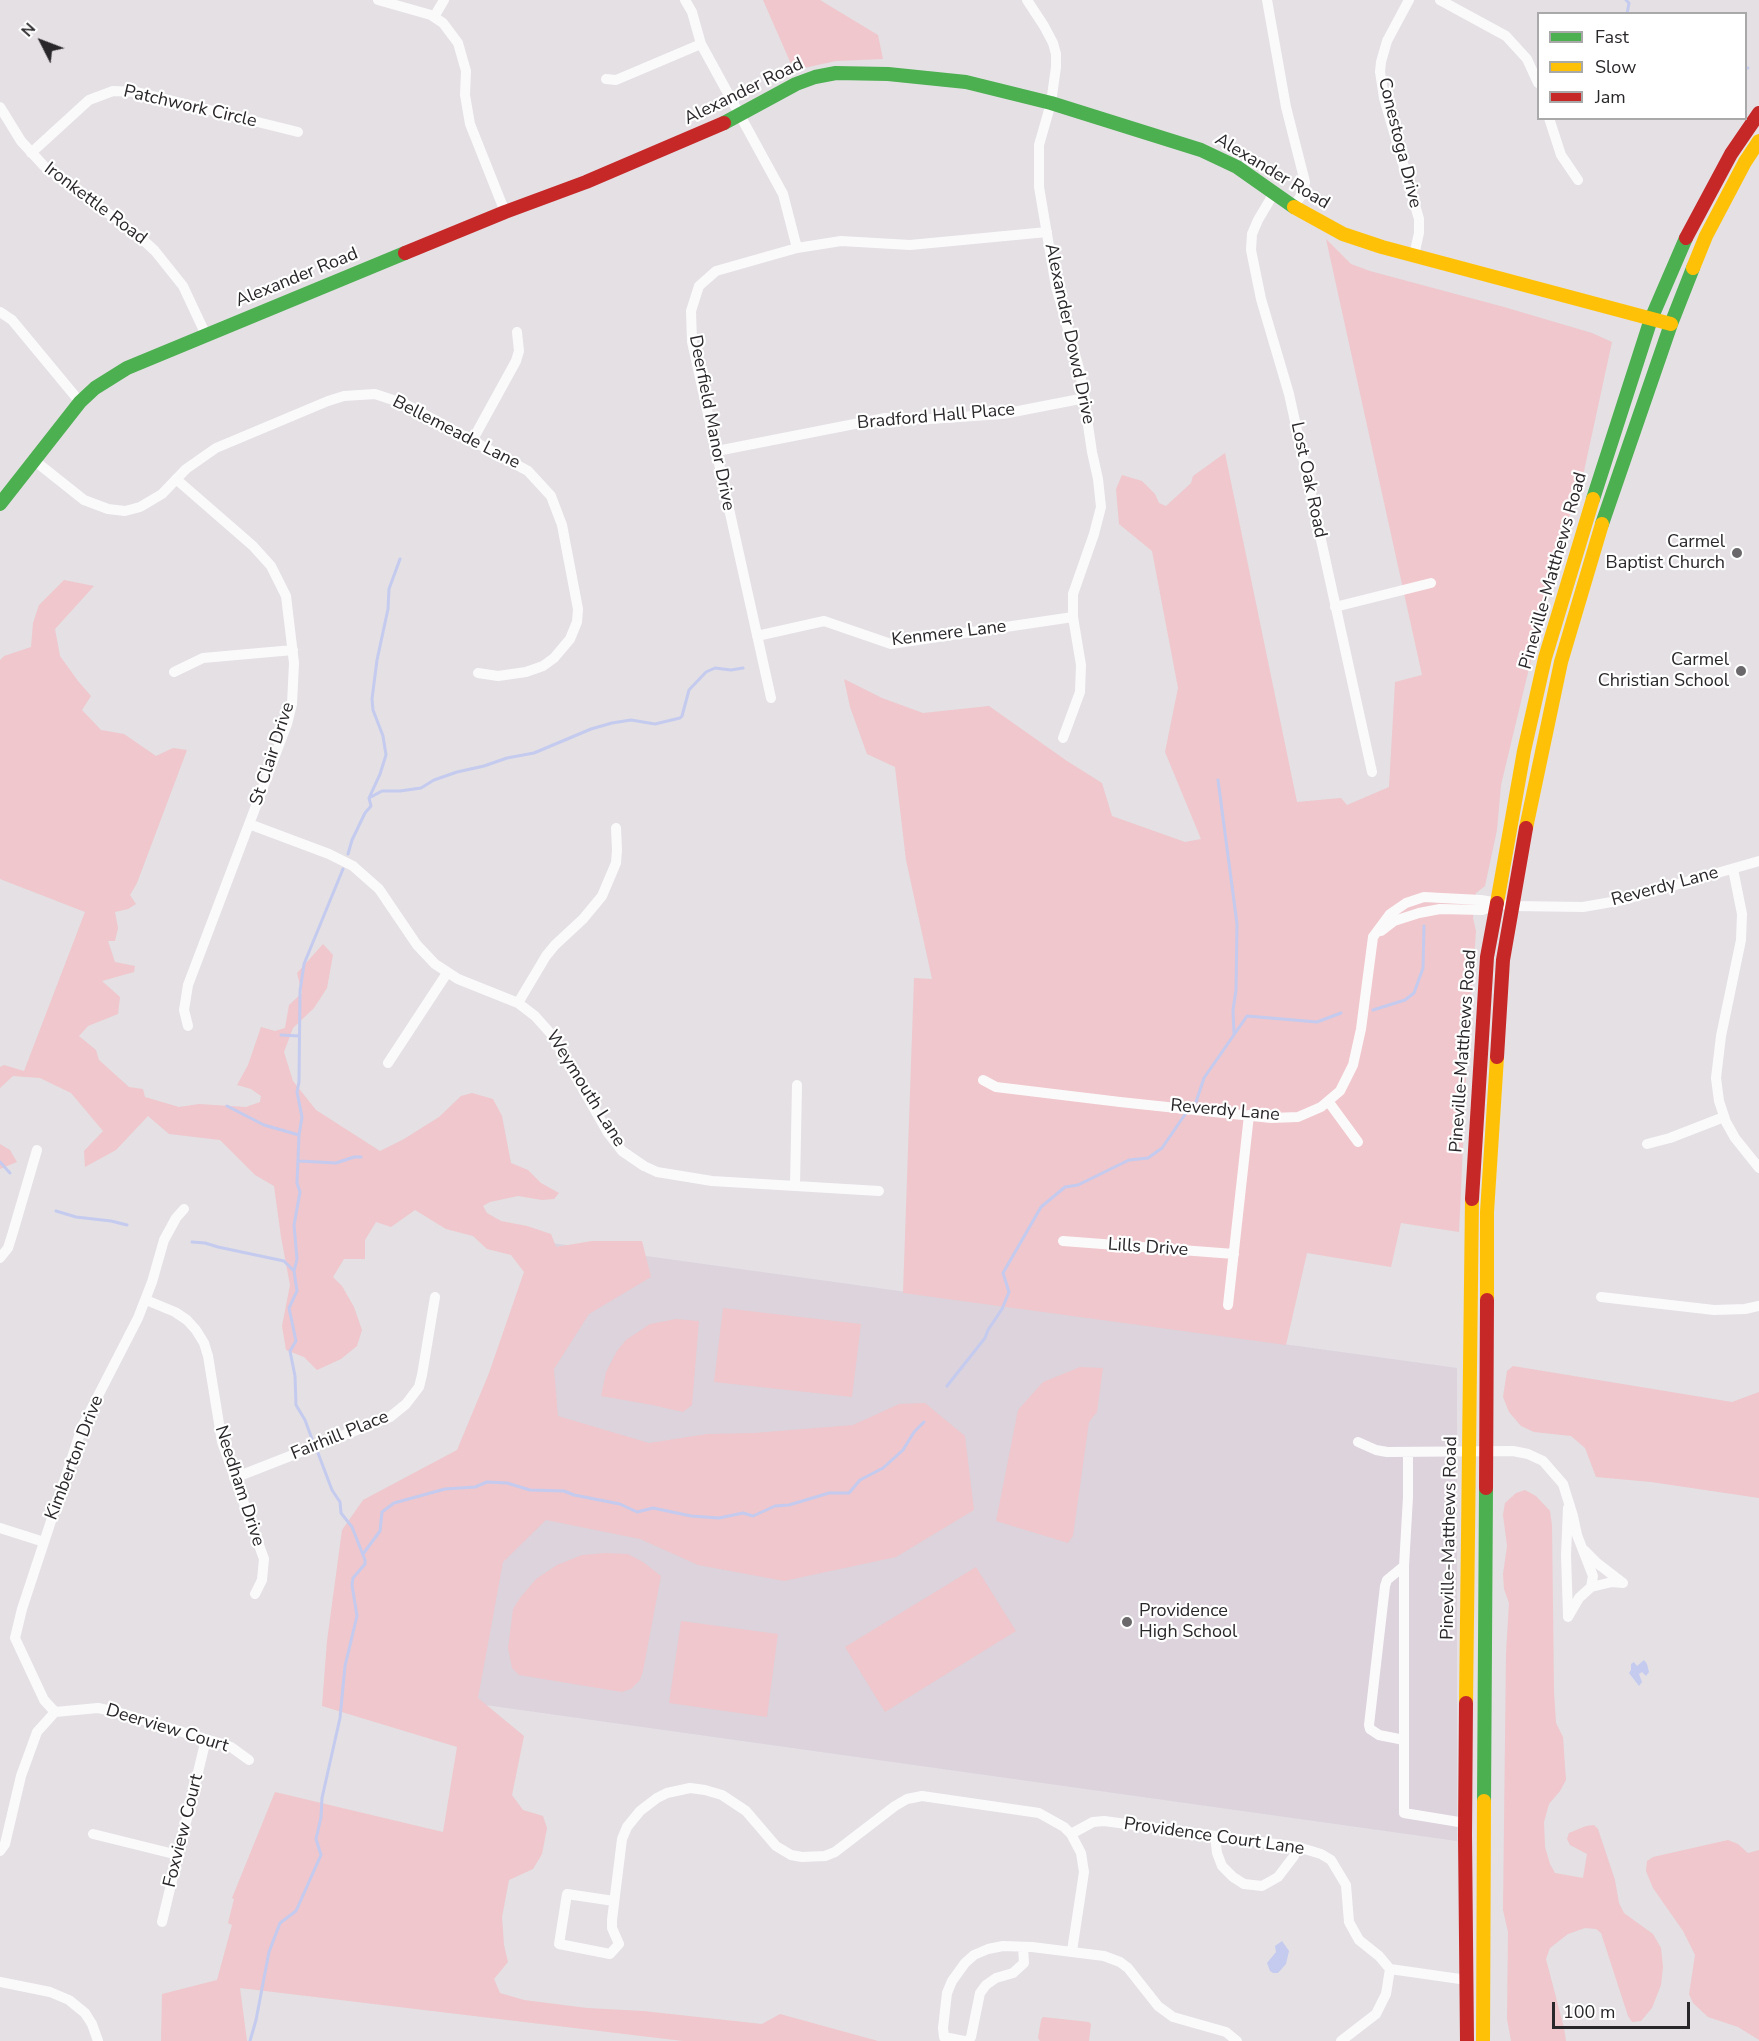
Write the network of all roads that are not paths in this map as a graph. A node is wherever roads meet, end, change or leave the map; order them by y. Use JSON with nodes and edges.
{"nodes":[{"id":1,"x":378,"y":0,"type":"edge"},
{"id":2,"x":444,"y":0,"type":"edge"},
{"id":3,"x":685,"y":0,"type":"edge"},
{"id":4,"x":1027,"y":0,"type":"edge"},
{"id":5,"x":1267,"y":0,"type":"edge"},
{"id":6,"x":1409,"y":0,"type":"edge"},
{"id":7,"x":1440,"y":0,"type":"edge"},
{"id":8,"x":434,"y":17,"type":"junction"},
{"id":9,"x":701,"y":44,"type":"junction"},
{"id":10,"x":606,"y":79,"type":"dead end"},
{"id":11,"x":1537,"y":79,"type":"edge"},
{"id":12,"x":1051,"y":103,"type":"junction"},
{"id":13,"x":0,"y":107,"type":"edge"},
{"id":14,"x":1759,"y":113,"type":"edge"},
{"id":15,"x":740,"y":116,"type":"junction"},
{"id":16,"x":1552,"y":120,"type":"edge"},
{"id":17,"x":298,"y":132,"type":"dead end"},
{"id":18,"x":1759,"y":141,"type":"edge"},
{"id":19,"x":31,"y":153,"type":"junction"},
{"id":20,"x":1578,"y":180,"type":"dead end"},
{"id":21,"x":1274,"y":193,"type":"junction"},
{"id":22,"x":1293,"y":207,"type":"junction"},
{"id":23,"x":505,"y":212,"type":"junction"},
{"id":24,"x":1047,"y":231,"type":"junction"},
{"id":25,"x":797,"y":248,"type":"junction"},
{"id":26,"x":1414,"y":255,"type":"junction"},
{"id":27,"x":0,"y":312,"type":"edge"},
{"id":28,"x":1651,"y":319,"type":"junction"},
{"id":29,"x":1671,"y":324,"type":"junction"},
{"id":30,"x":517,"y":332,"type":"dead end"},
{"id":31,"x":206,"y":335,"type":"junction"},
{"id":32,"x":1085,"y":398,"type":"junction"},
{"id":33,"x":80,"y":402,"type":"junction"},
{"id":34,"x":472,"y":441,"type":"junction"},
{"id":35,"x":717,"y":451,"type":"junction"},
{"id":36,"x":34,"y":461,"type":"junction"},
{"id":37,"x":176,"y":479,"type":"junction"},
{"id":38,"x":0,"y":504,"type":"edge"},
{"id":39,"x":1431,"y":584,"type":"dead end"},
{"id":40,"x":1335,"y":607,"type":"junction"},
{"id":41,"x":1073,"y":617,"type":"junction"},
{"id":42,"x":758,"y":636,"type":"junction"},
{"id":43,"x":293,"y":650,"type":"junction"},
{"id":44,"x":174,"y":672,"type":"dead end"},
{"id":45,"x":477,"y":673,"type":"dead end"},
{"id":46,"x":771,"y":698,"type":"dead end"},
{"id":47,"x":1063,"y":738,"type":"dead end"},
{"id":48,"x":1372,"y":772,"type":"dead end"},
{"id":49,"x":249,"y":824,"type":"junction"},
{"id":50,"x":616,"y":828,"type":"dead end"},
{"id":51,"x":1759,"y":861,"type":"edge"},
{"id":52,"x":1733,"y":869,"type":"junction"},
{"id":53,"x":1497,"y":904,"type":"junction"},
{"id":54,"x":1514,"y":906,"type":"junction"},
{"id":55,"x":447,"y":973,"type":"junction"},
{"id":56,"x":518,"y":1003,"type":"junction"},
{"id":57,"x":188,"y":1026,"type":"dead end"},
{"id":58,"x":388,"y":1063,"type":"dead end"},
{"id":59,"x":983,"y":1080,"type":"dead end"},
{"id":60,"x":797,"y":1085,"type":"dead end"},
{"id":61,"x":1328,"y":1101,"type":"junction"},
{"id":62,"x":1250,"y":1115,"type":"junction"},
{"id":63,"x":1724,"y":1117,"type":"junction"},
{"id":64,"x":1358,"y":1142,"type":"dead end"},
{"id":65,"x":1647,"y":1144,"type":"dead end"},
{"id":66,"x":37,"y":1149,"type":"dead end"},
{"id":67,"x":1759,"y":1168,"type":"edge"},
{"id":68,"x":795,"y":1186,"type":"junction"},
{"id":69,"x":879,"y":1191,"type":"dead end"},
{"id":70,"x":184,"y":1209,"type":"dead end"},
{"id":71,"x":1063,"y":1241,"type":"dead end"},
{"id":72,"x":1234,"y":1254,"type":"junction"},
{"id":73,"x":0,"y":1258,"type":"edge"},
{"id":74,"x":435,"y":1297,"type":"dead end"},
{"id":75,"x":1601,"y":1298,"type":"dead end"},
{"id":76,"x":146,"y":1300,"type":"junction"},
{"id":77,"x":1228,"y":1305,"type":"dead end"},
{"id":78,"x":1759,"y":1306,"type":"edge"},
{"id":79,"x":1358,"y":1442,"type":"dead end"},
{"id":80,"x":1478,"y":1451,"type":"junction"},
{"id":81,"x":1408,"y":1452,"type":"junction"},
{"id":82,"x":234,"y":1478,"type":"junction"},
{"id":83,"x":1569,"y":1504,"type":"junction"},
{"id":84,"x":0,"y":1528,"type":"edge"},
{"id":85,"x":44,"y":1542,"type":"junction"},
{"id":86,"x":1580,"y":1546,"type":"junction"},
{"id":87,"x":1404,"y":1566,"type":"junction"},
{"id":88,"x":1566,"y":1581,"type":"junction"},
{"id":89,"x":1589,"y":1589,"type":"junction"},
{"id":90,"x":255,"y":1594,"type":"dead end"},
{"id":91,"x":55,"y":1712,"type":"junction"},
{"id":92,"x":206,"y":1739,"type":"junction"},
{"id":93,"x":1404,"y":1740,"type":"junction"},
{"id":94,"x":249,"y":1760,"type":"dead end"},
{"id":95,"x":1465,"y":1829,"type":"junction"},
{"id":96,"x":93,"y":1834,"type":"dead end"},
{"id":97,"x":1071,"y":1834,"type":"junction"},
{"id":98,"x":1215,"y":1836,"type":"junction"},
{"id":99,"x":1484,"y":1836,"type":"junction"},
{"id":100,"x":1297,"y":1847,"type":"junction"},
{"id":101,"x":0,"y":1851,"type":"edge"},
{"id":102,"x":178,"y":1854,"type":"junction"},
{"id":103,"x":614,"y":1901,"type":"junction"},
{"id":104,"x":162,"y":1922,"type":"dead end"},
{"id":105,"x":1023,"y":1947,"type":"junction"},
{"id":106,"x":1072,"y":1952,"type":"junction"},
{"id":107,"x":1390,"y":1969,"type":"junction"},
{"id":108,"x":1467,"y":1980,"type":"junction"},
{"id":109,"x":0,"y":1982,"type":"edge"},
{"id":110,"x":98,"y":2041,"type":"edge"},
{"id":111,"x":966,"y":2041,"type":"edge"},
{"id":112,"x":1237,"y":2041,"type":"edge"},
{"id":113,"x":1341,"y":2041,"type":"edge"},
{"id":114,"x":1467,"y":2041,"type":"edge"},
{"id":115,"x":1483,"y":2041,"type":"edge"}],
"edges":[{"from":1,"to":8,"type":"street"},
{"from":2,"to":8,"type":"street"},
{"from":3,"to":9,"type":"street"},
{"from":4,"to":12,"type":"street","name":"Alexander Dowd Drive"},
{"from":5,"to":22,"type":"street"},
{"from":6,"to":26,"type":"street","name":"Conestoga Drive"},
{"from":7,"to":11,"type":"street"},
{"from":8,"to":23,"type":"street"},
{"from":9,"to":10,"type":"street"},
{"from":9,"to":15,"type":"street"},
{"from":12,"to":15,"type":"main road","name":"Alexander Road"},
{"from":12,"to":21,"type":"main road","name":"Alexander Road"},
{"from":12,"to":24,"type":"street","name":"Alexander Dowd Drive"},
{"from":13,"to":19,"type":"street","name":"Ironkettle Road"},
{"from":14,"to":28,"type":"main road","name":"Pineville-Matthews Road"},
{"from":15,"to":23,"type":"main road","name":"Alexander Road"},
{"from":15,"to":25,"type":"street"},
{"from":16,"to":20,"type":"street"},
{"from":17,"to":19,"type":"street","name":"Patchwork Circle"},
{"from":18,"to":29,"type":"main road","name":"Pineville-Matthews Road"},
{"from":19,"to":31,"type":"street","name":"Ironkettle Road"},
{"from":21,"to":22,"type":"main road","name":"Alexander Road"},
{"from":21,"to":40,"type":"street","name":"Lost Oak Road"},
{"from":22,"to":26,"type":"main road","name":"Alexander Road"},
{"from":23,"to":31,"type":"main road","name":"Alexander Road"},
{"from":24,"to":25,"type":"street","name":"Deerfield Manor Drive"},
{"from":24,"to":32,"type":"street","name":"Alexander Dowd Drive"},
{"from":25,"to":35,"type":"street","name":"Deerfield Manor Drive"},
{"from":26,"to":28,"type":"main road","name":"Alexander Road"},
{"from":27,"to":33,"type":"street"},
{"from":28,"to":29,"type":"main road","name":"Alexander Road"},
{"from":28,"to":53,"type":"main road","name":"Pineville-Matthews Road"},
{"from":29,"to":54,"type":"main road","name":"Pineville-Matthews Road"},
{"from":30,"to":34,"type":"street"},
{"from":31,"to":33,"type":"main road","name":"Alexander Road"},
{"from":32,"to":35,"type":"street","name":"Bradford Hall Place"},
{"from":32,"to":41,"type":"street","name":"Alexander Dowd Drive"},
{"from":33,"to":36,"type":"main road","name":"Alexander Road"},
{"from":34,"to":37,"type":"street","name":"Bellemeade Lane"},
{"from":34,"to":45,"type":"street","name":"Bellemeade Lane"},
{"from":35,"to":42,"type":"street","name":"Deerfield Manor Drive"},
{"from":36,"to":37,"type":"street","name":"Bellemeade Lane"},
{"from":36,"to":38,"type":"main road","name":"Alexander Road"},
{"from":37,"to":43,"type":"street","name":"St Clair Drive"},
{"from":39,"to":40,"type":"street"},
{"from":40,"to":48,"type":"street","name":"Lost Oak Road"},
{"from":41,"to":42,"type":"street","name":"Kenmere Lane"},
{"from":41,"to":47,"type":"street","name":"Alexander Dowd Drive"},
{"from":42,"to":46,"type":"street","name":"Deerfield Manor Drive"},
{"from":43,"to":44,"type":"street"},
{"from":43,"to":49,"type":"street","name":"St Clair Drive"},
{"from":49,"to":55,"type":"street","name":"Weymouth Lane"},
{"from":49,"to":57,"type":"street","name":"St Clair Drive"},
{"from":50,"to":56,"type":"street"},
{"from":51,"to":52,"type":"street","name":"Reverdy Lane"},
{"from":52,"to":54,"type":"street","name":"Reverdy Lane"},
{"from":52,"to":63,"type":"street"},
{"from":53,"to":54,"type":"street","name":"Reverdy Lane"},
{"from":53,"to":61,"type":"street","name":"Reverdy Lane"},
{"from":53,"to":80,"type":"main road","name":"Pineville-Matthews Road"},
{"from":54,"to":80,"type":"main road","name":"Pineville-Matthews Road"},
{"from":55,"to":56,"type":"street","name":"Weymouth Lane"},
{"from":55,"to":58,"type":"street"},
{"from":56,"to":68,"type":"street","name":"Weymouth Lane"},
{"from":59,"to":62,"type":"street","name":"Reverdy Lane"},
{"from":60,"to":68,"type":"street"},
{"from":61,"to":62,"type":"street","name":"Reverdy Lane"},
{"from":61,"to":64,"type":"street"},
{"from":62,"to":72,"type":"street"},
{"from":63,"to":65,"type":"street"},
{"from":63,"to":67,"type":"street"},
{"from":66,"to":73,"type":"street"},
{"from":68,"to":69,"type":"street","name":"Weymouth Lane"},
{"from":70,"to":76,"type":"street","name":"Kimberton Drive"},
{"from":71,"to":72,"type":"street","name":"Lills Drive"},
{"from":72,"to":77,"type":"street"},
{"from":74,"to":82,"type":"street","name":"Fairhill Place"},
{"from":75,"to":78,"type":"street"},
{"from":76,"to":82,"type":"street","name":"Needham Drive"},
{"from":76,"to":85,"type":"street","name":"Kimberton Drive"},
{"from":79,"to":81,"type":"street"},
{"from":80,"to":81,"type":"street"},
{"from":80,"to":83,"type":"street"},
{"from":80,"to":95,"type":"main road","name":"Pineville-Matthews Road"},
{"from":80,"to":99,"type":"main road","name":"Pineville-Matthews Road"},
{"from":81,"to":87,"type":"street"},
{"from":82,"to":90,"type":"street","name":"Needham Drive"},
{"from":83,"to":86,"type":"street"},
{"from":83,"to":88,"type":"street"},
{"from":84,"to":85,"type":"street"},
{"from":85,"to":91,"type":"street","name":"Kimberton Drive"},
{"from":86,"to":89,"type":"street"},
{"from":86,"to":89,"type":"street"},
{"from":87,"to":93,"type":"street"},
{"from":87,"to":93,"type":"street"},
{"from":88,"to":89,"type":"street"},
{"from":88,"to":89,"type":"street"},
{"from":91,"to":92,"type":"street","name":"Deerview Court"},
{"from":91,"to":101,"type":"street"},
{"from":92,"to":94,"type":"street","name":"Deerview Court"},
{"from":92,"to":102,"type":"street","name":"Foxview Court"},
{"from":93,"to":95,"type":"street"},
{"from":95,"to":99,"type":"main road"},
{"from":95,"to":108,"type":"main road","name":"Pineville-Matthews Road"},
{"from":96,"to":102,"type":"street"},
{"from":97,"to":98,"type":"street","name":"Providence Court Lane"},
{"from":97,"to":103,"type":"street"},
{"from":97,"to":106,"type":"street"},
{"from":98,"to":100,"type":"street","name":"Providence Court Lane"},
{"from":98,"to":100,"type":"street"},
{"from":99,"to":115,"type":"main road","name":"Pineville-Matthews Road"},
{"from":100,"to":107,"type":"street","name":"Providence Court Lane"},
{"from":102,"to":104,"type":"street","name":"Foxview Court"},
{"from":103,"to":103,"type":"street"},
{"from":105,"to":106,"type":"street"},
{"from":105,"to":111,"type":"street"},
{"from":105,"to":111,"type":"street"},
{"from":106,"to":112,"type":"street"},
{"from":107,"to":108,"type":"street"},
{"from":107,"to":113,"type":"street"},
{"from":108,"to":114,"type":"main road","name":"Pineville-Matthews Road"},
{"from":109,"to":110,"type":"street"}]}
